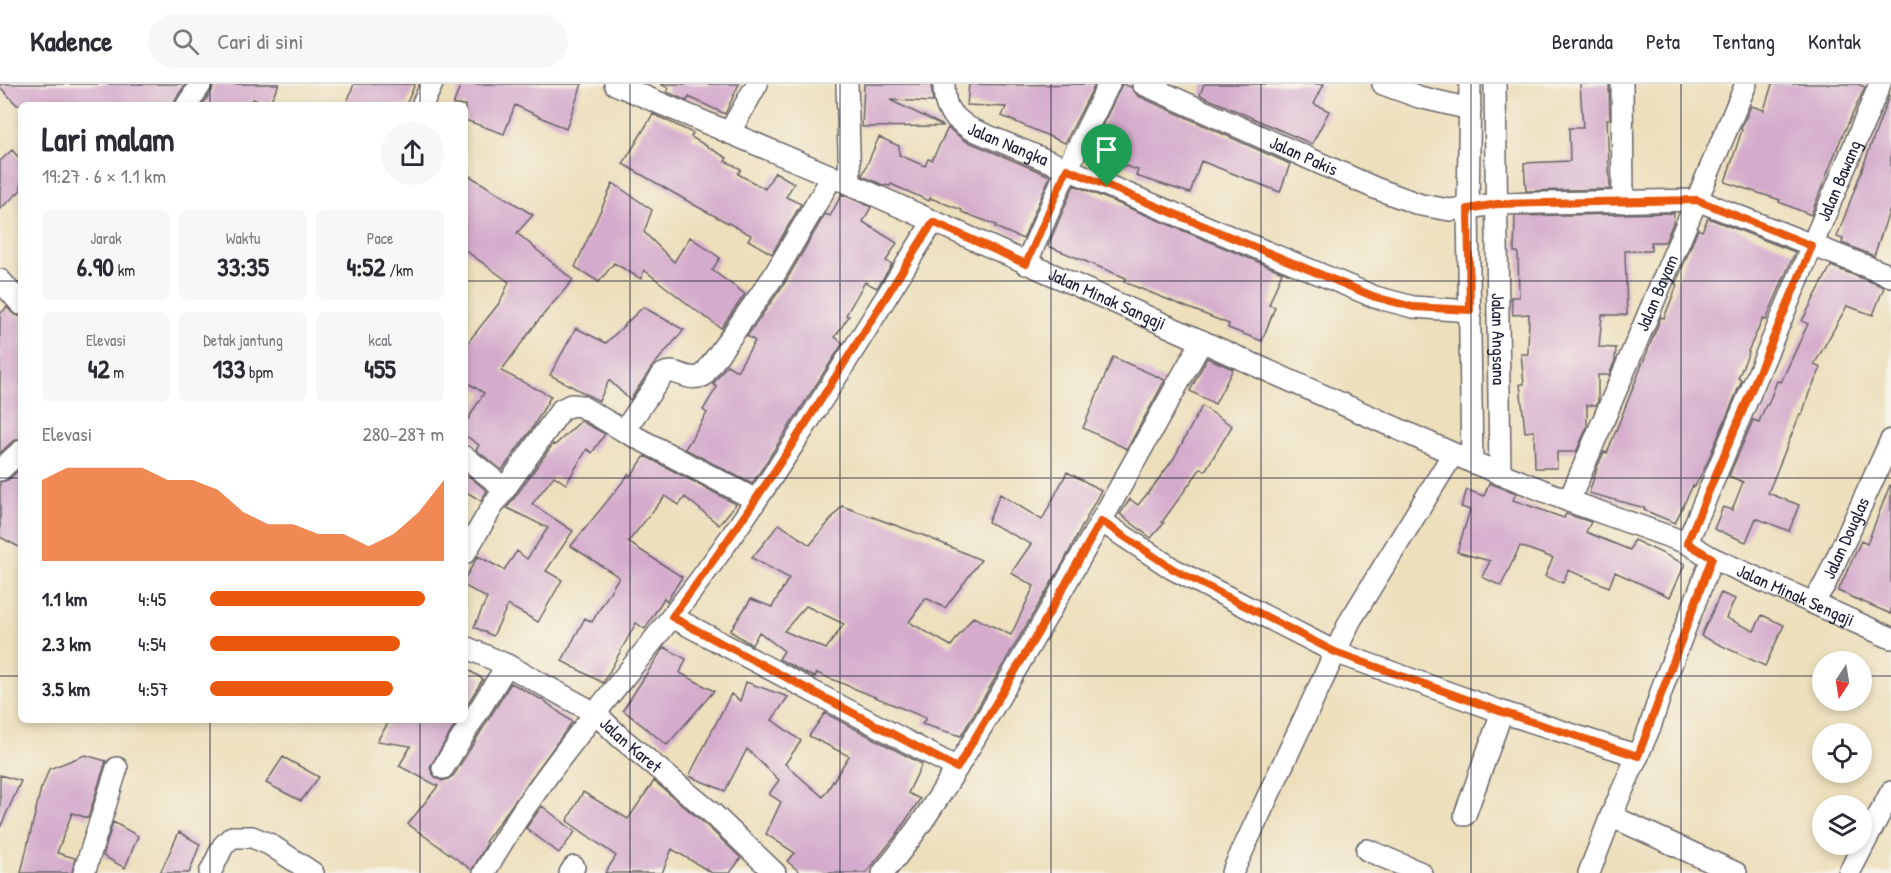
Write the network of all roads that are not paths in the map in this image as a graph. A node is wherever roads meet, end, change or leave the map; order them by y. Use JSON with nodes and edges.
{"nodes":[{"id":1,"x":201,"y":84,"type":"edge"},
{"id":2,"x":432,"y":84,"type":"edge"},
{"id":3,"x":615,"y":84,"type":"edge"},
{"id":4,"x":757,"y":84,"type":"edge"},
{"id":5,"x":847,"y":84,"type":"edge"},
{"id":6,"x":944,"y":84,"type":"edge"},
{"id":7,"x":1109,"y":84,"type":"edge"},
{"id":8,"x":1143,"y":84,"type":"edge"},
{"id":9,"x":1383,"y":84,"type":"edge"},
{"id":10,"x":1470,"y":84,"type":"edge"},
{"id":11,"x":1495,"y":84,"type":"edge"},
{"id":12,"x":1623,"y":84,"type":"edge"},
{"id":13,"x":1746,"y":84,"type":"edge"},
{"id":14,"x":1880,"y":84,"type":"edge"},
{"id":15,"x":643,"y":90,"type":"edge"},
{"id":16,"x":189,"y":102,"type":"edge"},
{"id":17,"x":423,"y":102,"type":"edge"},
{"id":18,"x":1470,"y":109,"type":"junction"},
{"id":19,"x":729,"y":133,"type":"junction"},
{"id":20,"x":1067,"y":169,"type":"junction"},
{"id":21,"x":841,"y":181,"type":"junction"},
{"id":22,"x":1697,"y":200,"type":"junction"},
{"id":23,"x":1623,"y":202,"type":"junction"},
{"id":24,"x":1497,"y":204,"type":"junction"},
{"id":25,"x":1468,"y":209,"type":"junction"},
{"id":26,"x":933,"y":222,"type":"junction"},
{"id":27,"x":1812,"y":246,"type":"junction"},
{"id":28,"x":1026,"y":264,"type":"junction"},
{"id":29,"x":1891,"y":276,"type":"edge"},
{"id":30,"x":1470,"y":310,"type":"junction"},
{"id":31,"x":1202,"y":342,"type":"junction"},
{"id":32,"x":624,"y":431,"type":"junction"},
{"id":33,"x":1891,"y":440,"type":"edge"},
{"id":34,"x":18,"y":454,"type":"edge"},
{"id":35,"x":1463,"y":458,"type":"junction"},
{"id":36,"x":468,"y":459,"type":"edge"},
{"id":37,"x":0,"y":470,"type":"edge"},
{"id":38,"x":1500,"y":474,"type":"junction"},
{"id":39,"x":505,"y":489,"type":"junction"},
{"id":40,"x":756,"y":500,"type":"junction"},
{"id":41,"x":1569,"y":501,"type":"junction"},
{"id":42,"x":1101,"y":521,"type":"junction"},
{"id":43,"x":1687,"y":543,"type":"junction"},
{"id":44,"x":468,"y":548,"type":"edge"},
{"id":45,"x":1712,"y":558,"type":"junction"},
{"id":46,"x":1813,"y":602,"type":"junction"},
{"id":47,"x":672,"y":617,"type":"junction"},
{"id":48,"x":1891,"y":638,"type":"edge"},
{"id":49,"x":468,"y":648,"type":"edge"},
{"id":50,"x":1335,"y":652,"type":"junction"},
{"id":51,"x":507,"y":665,"type":"junction"},
{"id":52,"x":1502,"y":712,"type":"junction"},
{"id":53,"x":595,"y":713,"type":"junction"},
{"id":54,"x":1638,"y":756,"type":"junction"},
{"id":55,"x":117,"y":768,"type":"dead end"},
{"id":56,"x":443,"y":768,"type":"dead end"},
{"id":57,"x":957,"y":768,"type":"junction"},
{"id":58,"x":1891,"y":792,"type":"edge"},
{"id":59,"x":1465,"y":815,"type":"dead end"},
{"id":60,"x":1611,"y":816,"type":"junction"},
{"id":61,"x":1367,"y":850,"type":"dead end"},
{"id":62,"x":1728,"y":871,"type":"edge"},
{"id":63,"x":84,"y":873,"type":"edge"},
{"id":64,"x":210,"y":873,"type":"edge"},
{"id":65,"x":313,"y":873,"type":"edge"},
{"id":66,"x":484,"y":873,"type":"edge"},
{"id":67,"x":775,"y":873,"type":"edge"},
{"id":68,"x":883,"y":873,"type":"edge"},
{"id":69,"x":1232,"y":873,"type":"edge"},
{"id":70,"x":1420,"y":873,"type":"edge"},
{"id":71,"x":1589,"y":873,"type":"edge"},
{"id":72,"x":1849,"y":873,"type":"edge"}],
"edges":[{"from":1,"to":16,"type":"street"},
{"from":2,"to":17,"type":"street"},
{"from":3,"to":15,"type":"street","name":"Jalan Minak Sangaji"},
{"from":4,"to":19,"type":"street"},
{"from":5,"to":21,"type":"street"},
{"from":6,"to":20,"type":"street","name":"Jalan Nangka"},
{"from":7,"to":20,"type":"street"},
{"from":8,"to":25,"type":"street","name":"Jalan Pakis"},
{"from":9,"to":18,"type":"street"},
{"from":10,"to":18,"type":"street"},
{"from":11,"to":24,"type":"street","name":"Jalan Angsana"},
{"from":12,"to":23,"type":"street"},
{"from":13,"to":22,"type":"street","name":"Jalan Bayam"},
{"from":14,"to":27,"type":"street","name":"Jalan Bawang"},
{"from":15,"to":19,"type":"street","name":"Jalan Minak Sangaji"},
{"from":18,"to":25,"type":"street"},
{"from":19,"to":21,"type":"street","name":"Jalan Minak Sangaji"},
{"from":20,"to":28,"type":"street"},
{"from":20,"to":30,"type":"street","name":"Jalan Nangka"},
{"from":21,"to":26,"type":"street","name":"Jalan Minak Sangaji"},
{"from":21,"to":32,"type":"street"},
{"from":22,"to":23,"type":"street"},
{"from":22,"to":27,"type":"street"},
{"from":22,"to":41,"type":"street","name":"Jalan Bayam"},
{"from":23,"to":24,"type":"street"},
{"from":24,"to":25,"type":"street","name":"Jalan Pakis"},
{"from":24,"to":38,"type":"street","name":"Jalan Angsana"},
{"from":25,"to":30,"type":"street"},
{"from":26,"to":28,"type":"street","name":"Jalan Minak Sangaji"},
{"from":26,"to":40,"type":"street"},
{"from":27,"to":29,"type":"street"},
{"from":27,"to":43,"type":"street","name":"Jalan Bawang"},
{"from":28,"to":31,"type":"street","name":"Jalan Minak Sangaji"},
{"from":30,"to":35,"type":"street"},
{"from":31,"to":35,"type":"street","name":"Jalan Minak Sangaji"},
{"from":31,"to":42,"type":"street"},
{"from":32,"to":39,"type":"street"},
{"from":32,"to":40,"type":"street"},
{"from":33,"to":46,"type":"street","name":"Jalan Douglas"},
{"from":34,"to":37,"type":"street"},
{"from":35,"to":38,"type":"street","name":"Jalan Minak Sangaji"},
{"from":35,"to":50,"type":"street"},
{"from":36,"to":39,"type":"street"},
{"from":38,"to":41,"type":"street","name":"Jalan Minak Sengaji"},
{"from":39,"to":44,"type":"street"},
{"from":40,"to":47,"type":"street"},
{"from":41,"to":43,"type":"street","name":"Jalan Minak Sengaji"},
{"from":42,"to":50,"type":"street"},
{"from":42,"to":57,"type":"street"},
{"from":43,"to":45,"type":"street","name":"Jalan Minak Sengaji"},
{"from":45,"to":46,"type":"street","name":"Jalan Minak Sengaji"},
{"from":45,"to":54,"type":"street"},
{"from":46,"to":48,"type":"street","name":"Jalan Minak Sengaji"},
{"from":47,"to":53,"type":"street"},
{"from":47,"to":57,"type":"street"},
{"from":49,"to":51,"type":"street","name":"Jalan Karet"},
{"from":50,"to":52,"type":"street"},
{"from":50,"to":69,"type":"street"},
{"from":51,"to":53,"type":"street","name":"Jalan Karet"},
{"from":51,"to":56,"type":"street"},
{"from":52,"to":54,"type":"street"},
{"from":52,"to":59,"type":"street"},
{"from":53,"to":66,"type":"street"},
{"from":53,"to":67,"type":"street","name":"Jalan Karet"},
{"from":54,"to":60,"type":"street"},
{"from":55,"to":63,"type":"street"},
{"from":57,"to":68,"type":"street"},
{"from":58,"to":72,"type":"street"},
{"from":60,"to":62,"type":"street"},
{"from":60,"to":71,"type":"street"},
{"from":61,"to":70,"type":"street"},
{"from":64,"to":65,"type":"street"}]}
